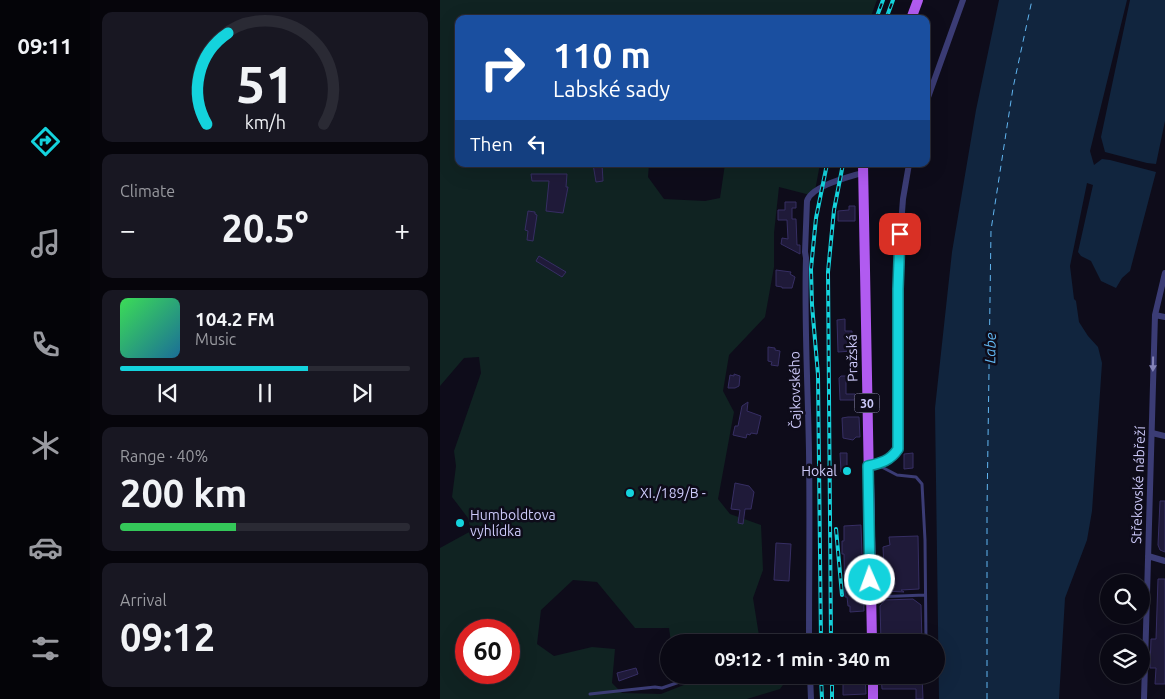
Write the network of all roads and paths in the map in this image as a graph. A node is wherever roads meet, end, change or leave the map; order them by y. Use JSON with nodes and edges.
{"nodes":[{"id":1,"x":918,"y":0,"type":"edge"},
{"id":2,"x":962,"y":0,"type":"edge"},
{"id":3,"x":912,"y":15,"type":"edge"},
{"id":4,"x":930,"y":92,"type":"edge"},
{"id":5,"x":908,"y":167,"type":"edge"},
{"id":6,"x":863,"y":168,"type":"edge"},
{"id":7,"x":1165,"y":273,"type":"edge"},
{"id":8,"x":1154,"y":315,"type":"junction"},
{"id":9,"x":1165,"y":317,"type":"edge"},
{"id":10,"x":1152,"y":433,"type":"junction"},
{"id":11,"x":1165,"y":436,"type":"edge"},
{"id":12,"x":872,"y":465,"type":"junction"},
{"id":13,"x":1148,"y":556,"type":"junction"},
{"id":14,"x":1165,"y":561,"type":"edge"},
{"id":15,"x":926,"y":594,"type":"junction"},
{"id":16,"x":871,"y":597,"type":"junction"},
{"id":17,"x":810,"y":634,"type":"edge"},
{"id":18,"x":872,"y":634,"type":"edge"},
{"id":19,"x":926,"y":634,"type":"edge"},
{"id":20,"x":674,"y":684,"type":"edge"},
{"id":21,"x":810,"y":684,"type":"edge"},
{"id":22,"x":873,"y":684,"type":"edge"},
{"id":23,"x":590,"y":694,"type":"dead end"},
{"id":24,"x":811,"y":699,"type":"edge"},
{"id":25,"x":873,"y":699,"type":"edge"},
{"id":26,"x":1144,"y":699,"type":"edge"}],
"edges":[{"from":1,"to":3,"type":"main road"},
{"from":2,"to":4,"type":"street"},
{"from":5,"to":12,"type":"street"},
{"from":6,"to":12,"type":"main road","name":"Pražská","number":"30"},
{"from":6,"to":17,"type":"street","name":"Čajkovského"},
{"from":7,"to":8,"type":"street","name":"Střekovské nábřeží"},
{"from":8,"to":9,"type":"street"},
{"from":8,"to":10,"type":"street","name":"Střekovské nábřeží","one_way":true},
{"from":10,"to":11,"type":"street"},
{"from":10,"to":13,"type":"street","name":"Střekovské nábřeží"},
{"from":12,"to":15,"type":"lane"},
{"from":12,"to":16,"type":"main road","name":"Pražská","number":"30"},
{"from":13,"to":14,"type":"street"},
{"from":13,"to":26,"type":"street","name":"Střekovské nábřeží"},
{"from":15,"to":16,"type":"lane"},
{"from":15,"to":19,"type":"lane"},
{"from":16,"to":18,"type":"main road","name":"Pražská","number":"30"},
{"from":20,"to":23,"type":"lane"},
{"from":21,"to":24,"type":"street"},
{"from":22,"to":25,"type":"main road"}]}
